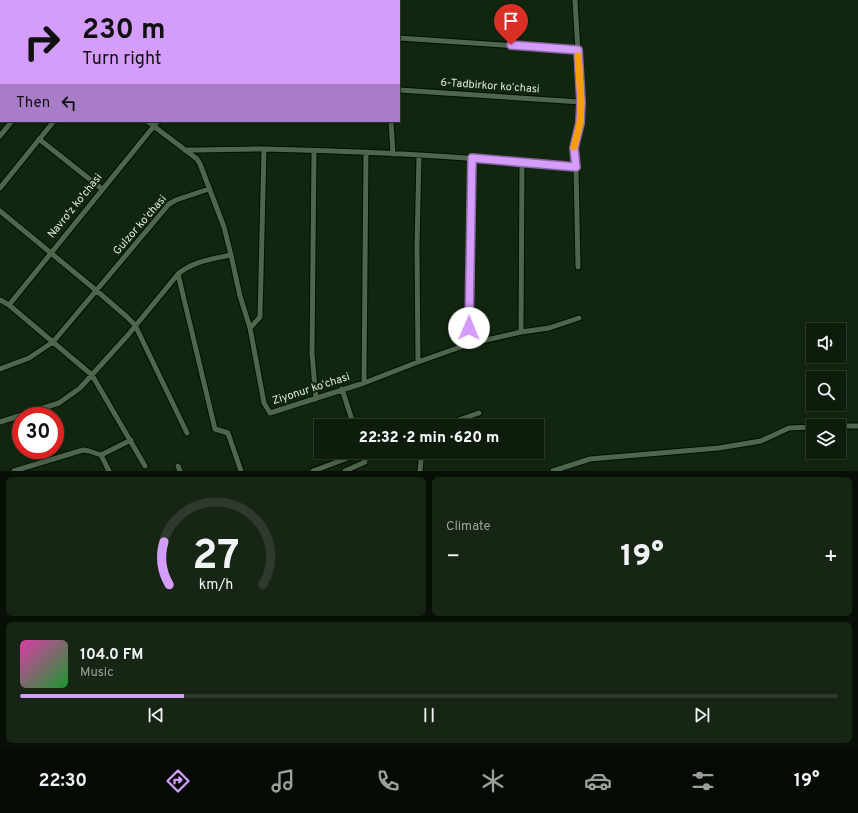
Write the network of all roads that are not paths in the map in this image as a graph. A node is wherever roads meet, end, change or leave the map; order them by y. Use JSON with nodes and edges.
{"nodes":[{"id":1,"x":575,"y":0,"type":"edge"},
{"id":2,"x":400,"y":38,"type":"edge"},
{"id":3,"x":578,"y":50,"type":"junction"},
{"id":4,"x":400,"y":90,"type":"edge"},
{"id":5,"x":581,"y":102,"type":"junction"},
{"id":6,"x":11,"y":122,"type":"edge"},
{"id":7,"x":53,"y":122,"type":"edge"},
{"id":8,"x":148,"y":122,"type":"edge"},
{"id":9,"x":157,"y":122,"type":"edge"},
{"id":10,"x":391,"y":122,"type":"edge"},
{"id":11,"x":154,"y":126,"type":"junction"},
{"id":12,"x":0,"y":136,"type":"edge"},
{"id":13,"x":39,"y":139,"type":"junction"},
{"id":14,"x":264,"y":149,"type":"junction"},
{"id":15,"x":186,"y":150,"type":"junction"},
{"id":16,"x":314,"y":151,"type":"junction"},
{"id":17,"x":366,"y":152,"type":"junction"},
{"id":18,"x":393,"y":154,"type":"junction"},
{"id":19,"x":419,"y":155,"type":"junction"},
{"id":20,"x":472,"y":158,"type":"junction"},
{"id":21,"x":522,"y":162,"type":"junction"},
{"id":22,"x":576,"y":167,"type":"junction"},
{"id":23,"x":0,"y":188,"type":"edge"},
{"id":24,"x":102,"y":189,"type":"junction"},
{"id":25,"x":209,"y":189,"type":"junction"},
{"id":26,"x":0,"y":211,"type":"edge"},
{"id":27,"x":51,"y":253,"type":"junction"},
{"id":28,"x":231,"y":255,"type":"junction"},
{"id":29,"x":578,"y":267,"type":"dead end"},
{"id":30,"x":178,"y":274,"type":"junction"},
{"id":31,"x":97,"y":291,"type":"junction"},
{"id":32,"x":1,"y":302,"type":"edge"},
{"id":33,"x":9,"y":305,"type":"junction"},
{"id":34,"x":579,"y":318,"type":"dead end"},
{"id":35,"x":135,"y":325,"type":"junction"},
{"id":36,"x":250,"y":328,"type":"junction"},
{"id":37,"x":521,"y":332,"type":"junction"},
{"id":38,"x":53,"y":342,"type":"junction"},
{"id":39,"x":469,"y":344,"type":"junction"},
{"id":40,"x":418,"y":362,"type":"junction"},
{"id":41,"x":0,"y":369,"type":"edge"},
{"id":42,"x":92,"y":375,"type":"junction"},
{"id":43,"x":364,"y":382,"type":"junction"},
{"id":44,"x":342,"y":389,"type":"junction"},
{"id":45,"x":316,"y":399,"type":"junction"},
{"id":46,"x":478,"y":413,"type":"dead end"},
{"id":47,"x":352,"y":419,"type":"edge"},
{"id":48,"x":461,"y":419,"type":"edge"},
{"id":49,"x":0,"y":422,"type":"edge"},
{"id":50,"x":846,"y":426,"type":"edge"},
{"id":51,"x":858,"y":426,"type":"edge"},
{"id":52,"x":806,"y":427,"type":"edge"},
{"id":53,"x":187,"y":433,"type":"dead end"},
{"id":54,"x":131,"y":440,"type":"junction"},
{"id":55,"x":101,"y":455,"type":"junction"},
{"id":56,"x":345,"y":459,"type":"edge"},
{"id":57,"x":365,"y":459,"type":"edge"},
{"id":58,"x":421,"y":460,"type":"dead end"},
{"id":59,"x":145,"y":466,"type":"dead end"},
{"id":60,"x":14,"y":471,"type":"edge"},
{"id":61,"x":109,"y":471,"type":"edge"},
{"id":62,"x":241,"y":471,"type":"edge"},
{"id":63,"x":313,"y":471,"type":"edge"},
{"id":64,"x":345,"y":471,"type":"edge"},
{"id":65,"x":420,"y":471,"type":"edge"},
{"id":66,"x":553,"y":471,"type":"edge"}],
"edges":[{"from":1,"to":3,"type":"street"},
{"from":2,"to":3,"type":"street"},
{"from":3,"to":5,"type":"street"},
{"from":4,"to":5,"type":"street","name":"6-Tadbirkor koʻchasi"},
{"from":5,"to":22,"type":"street"},
{"from":6,"to":12,"type":"street"},
{"from":7,"to":13,"type":"street"},
{"from":8,"to":11,"type":"street","name":"Ziyonur koʻchasi"},
{"from":9,"to":11,"type":"street","name":"Navro'z ko'chasi"},
{"from":10,"to":18,"type":"street"},
{"from":11,"to":15,"type":"street","name":"Ziyonur koʻchasi"},
{"from":11,"to":24,"type":"street","name":"Navro'z ko'chasi"},
{"from":13,"to":23,"type":"street"},
{"from":13,"to":24,"type":"street"},
{"from":14,"to":15,"type":"street"},
{"from":14,"to":16,"type":"street"},
{"from":14,"to":36,"type":"street"},
{"from":15,"to":25,"type":"street","name":"Ziyonur koʻchasi"},
{"from":16,"to":17,"type":"street"},
{"from":16,"to":45,"type":"street"},
{"from":17,"to":18,"type":"street"},
{"from":17,"to":43,"type":"street"},
{"from":18,"to":19,"type":"street"},
{"from":19,"to":20,"type":"street"},
{"from":19,"to":40,"type":"street"},
{"from":20,"to":21,"type":"street"},
{"from":20,"to":39,"type":"street"},
{"from":21,"to":22,"type":"street"},
{"from":21,"to":37,"type":"street"},
{"from":22,"to":29,"type":"street"},
{"from":24,"to":27,"type":"street","name":"Navro'z ko'chasi"},
{"from":25,"to":28,"type":"street","name":"Ziyonur koʻchasi"},
{"from":25,"to":31,"type":"street","name":"Gulzor koʻchasi"},
{"from":26,"to":27,"type":"street"},
{"from":27,"to":31,"type":"street"},
{"from":27,"to":33,"type":"street","name":"Navro'z ko'chasi"},
{"from":28,"to":30,"type":"street"},
{"from":28,"to":36,"type":"street","name":"Ziyonur koʻchasi"},
{"from":30,"to":35,"type":"street"},
{"from":30,"to":62,"type":"street"},
{"from":31,"to":35,"type":"street"},
{"from":31,"to":38,"type":"street","name":"Gulzor koʻchasi"},
{"from":32,"to":33,"type":"street"},
{"from":33,"to":38,"type":"street"},
{"from":34,"to":37,"type":"street","name":"Ziyonur koʻchasi"},
{"from":35,"to":42,"type":"street"},
{"from":35,"to":53,"type":"street"},
{"from":36,"to":45,"type":"street","name":"Ziyonur koʻchasi"},
{"from":37,"to":39,"type":"street","name":"Ziyonur koʻchasi"},
{"from":38,"to":41,"type":"street","name":"Gulzor koʻchasi"},
{"from":38,"to":42,"type":"street"},
{"from":39,"to":40,"type":"street","name":"Ziyonur koʻchasi"},
{"from":40,"to":43,"type":"street","name":"Ziyonur koʻchasi"},
{"from":42,"to":49,"type":"street"},
{"from":42,"to":54,"type":"street"},
{"from":43,"to":44,"type":"street","name":"Ziyonur koʻchasi"},
{"from":44,"to":45,"type":"street","name":"Ziyonur koʻchasi"},
{"from":44,"to":47,"type":"street"},
{"from":46,"to":48,"type":"street"},
{"from":50,"to":51,"type":"street"},
{"from":52,"to":66,"type":"street"},
{"from":54,"to":55,"type":"street"},
{"from":54,"to":59,"type":"street"},
{"from":55,"to":60,"type":"street"},
{"from":55,"to":61,"type":"street"},
{"from":56,"to":63,"type":"street"},
{"from":57,"to":64,"type":"street"},
{"from":58,"to":65,"type":"street"}]}
